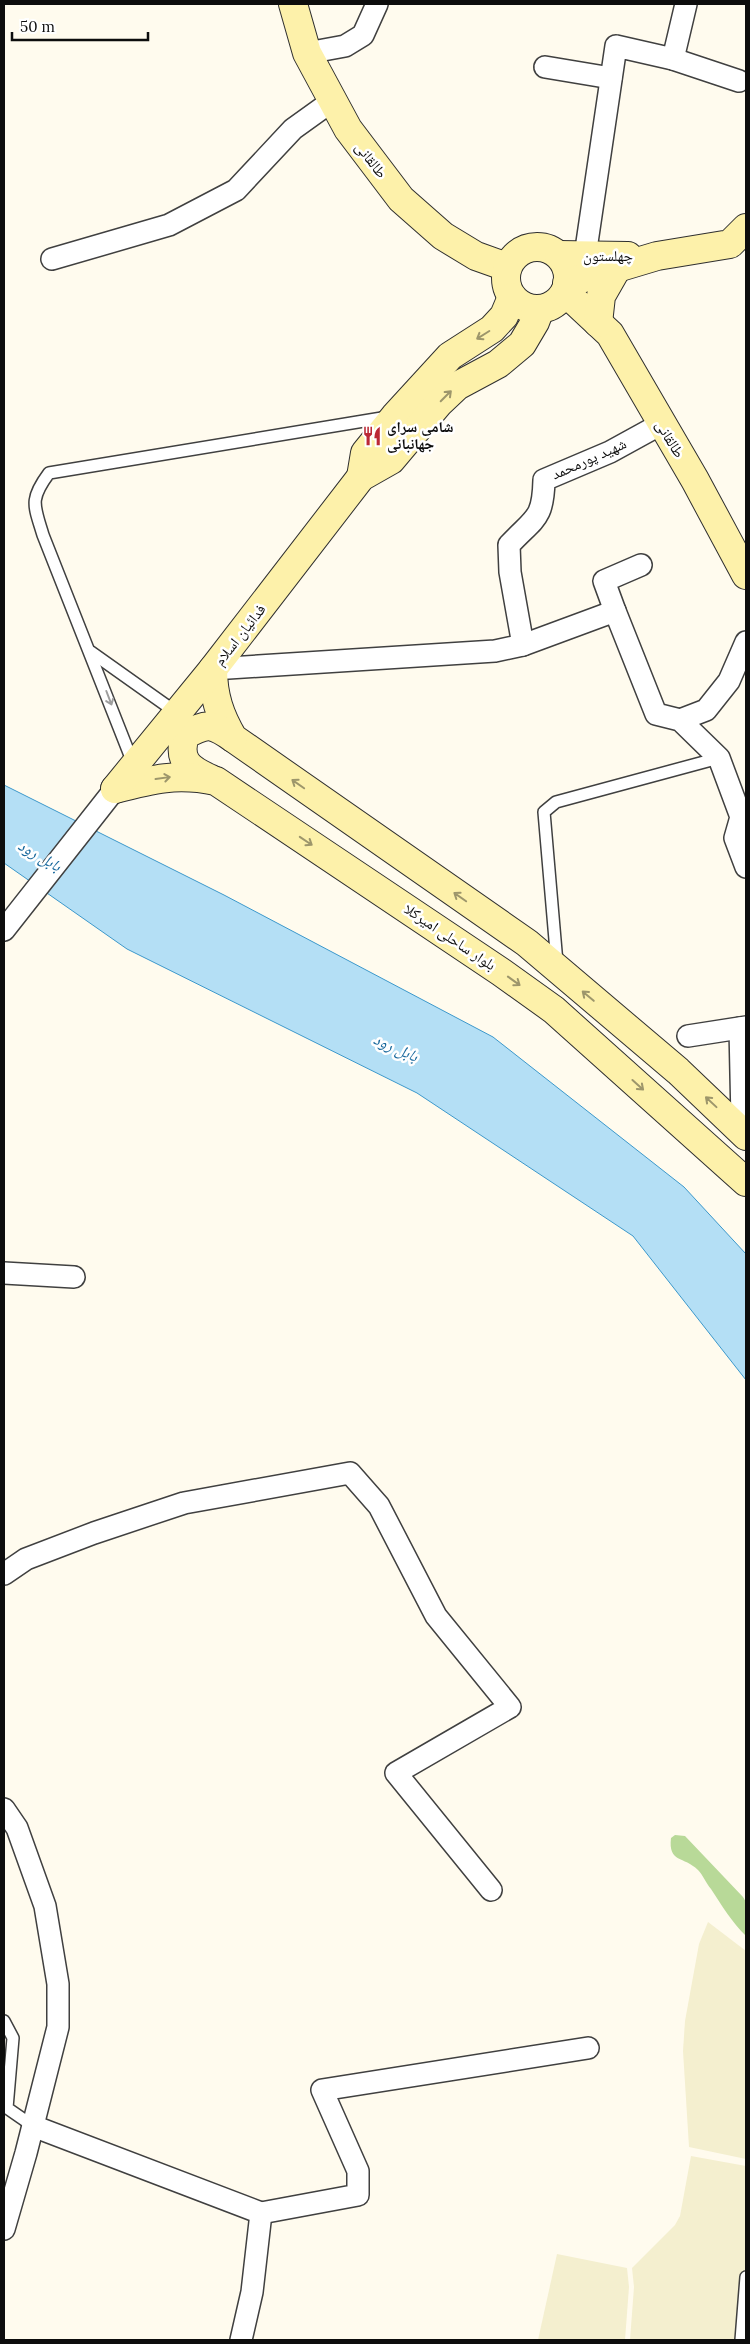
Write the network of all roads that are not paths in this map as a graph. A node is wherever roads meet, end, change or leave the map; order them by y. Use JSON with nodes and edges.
{"nodes":[{"id":1,"x":293,"y":4,"type":"edge"},
{"id":2,"x":377,"y":4,"type":"edge"},
{"id":3,"x":686,"y":4,"type":"edge"},
{"id":4,"x":307,"y":53,"type":"junction"},
{"id":5,"x":673,"y":59,"type":"junction"},
{"id":6,"x":545,"y":67,"type":"dead end"},
{"id":7,"x":611,"y":78,"type":"junction"},
{"id":8,"x":739,"y":81,"type":"dead end"},
{"id":9,"x":332,"y":101,"type":"junction"},
{"id":10,"x":741,"y":239,"type":"edge"},
{"id":11,"x":572,"y":256,"type":"junction"},
{"id":12,"x":657,"y":256,"type":"junction"},
{"id":13,"x":52,"y":259,"type":"dead end"},
{"id":14,"x":507,"y":267,"type":"junction"},
{"id":15,"x":617,"y":268,"type":"junction"},
{"id":16,"x":512,"y":297,"type":"junction"},
{"id":17,"x":555,"y":298,"type":"junction"},
{"id":18,"x":598,"y":323,"type":"junction"},
{"id":19,"x":624,"y":356,"type":"junction"},
{"id":20,"x":395,"y":416,"type":"junction"},
{"id":21,"x":661,"y":424,"type":"junction"},
{"id":22,"x":362,"y":478,"type":"junction"},
{"id":23,"x":641,"y":565,"type":"dead end"},
{"id":24,"x":746,"y":575,"type":"edge"},
{"id":25,"x":615,"y":611,"type":"junction"},
{"id":26,"x":746,"y":642,"type":"edge"},
{"id":27,"x":523,"y":645,"type":"junction"},
{"id":28,"x":91,"y":652,"type":"junction"},
{"id":29,"x":213,"y":670,"type":"junction"},
{"id":30,"x":177,"y":714,"type":"junction"},
{"id":31,"x":680,"y":720,"type":"junction"},
{"id":32,"x":233,"y":738,"type":"junction"},
{"id":33,"x":719,"y":758,"type":"junction"},
{"id":34,"x":135,"y":767,"type":"junction"},
{"id":35,"x":216,"y":781,"type":"junction"},
{"id":36,"x":115,"y":789,"type":"junction"},
{"id":37,"x":746,"y":867,"type":"edge"},
{"id":38,"x":4,"y":930,"type":"edge"},
{"id":39,"x":557,"y":970,"type":"junction"},
{"id":40,"x":743,"y":1028,"type":"edge"},
{"id":41,"x":688,"y":1036,"type":"dead end"},
{"id":42,"x":744,"y":1128,"type":"edge"},
{"id":43,"x":746,"y":1182,"type":"edge"},
{"id":44,"x":4,"y":1273,"type":"edge"},
{"id":45,"x":74,"y":1276,"type":"dead end"},
{"id":46,"x":4,"y":1574,"type":"edge"},
{"id":47,"x":4,"y":1809,"type":"edge"},
{"id":48,"x":491,"y":1890,"type":"dead end"},
{"id":49,"x":4,"y":2022,"type":"edge"},
{"id":50,"x":588,"y":2048,"type":"dead end"},
{"id":51,"x":33,"y":2126,"type":"junction"},
{"id":52,"x":261,"y":2213,"type":"junction"},
{"id":53,"x":4,"y":2229,"type":"edge"},
{"id":54,"x":746,"y":2277,"type":"edge"},
{"id":55,"x":241,"y":2340,"type":"edge"},
{"id":56,"x":741,"y":2340,"type":"edge"}],
"edges":[{"from":1,"to":4,"type":"main road","name":"طالقانی"},
{"from":2,"to":4,"type":"street"},
{"from":3,"to":5,"type":"street"},
{"from":4,"to":9,"type":"main road","name":"طالقانی"},
{"from":5,"to":7,"type":"street"},
{"from":5,"to":8,"type":"street"},
{"from":6,"to":7,"type":"street"},
{"from":7,"to":11,"type":"street"},
{"from":9,"to":13,"type":"street"},
{"from":9,"to":14,"type":"main road","name":"طالقانی"},
{"from":10,"to":12,"type":"main road","name":"چهلستون"},
{"from":11,"to":12,"type":"main road","name":"چهلستون"},
{"from":11,"to":14,"type":"main road"},
{"from":11,"to":17,"type":"main road"},
{"from":12,"to":15,"type":"main road","name":"چهلستون"},
{"from":14,"to":16,"type":"main road"},
{"from":15,"to":17,"type":"main road","name":"چهلستون"},
{"from":15,"to":18,"type":"main road"},
{"from":16,"to":17,"type":"main road"},
{"from":16,"to":20,"type":"main road","one_way":true},
{"from":17,"to":18,"type":"main road"},
{"from":17,"to":19,"type":"main road","name":"طالقانی"},
{"from":22,"to":17,"type":"main road","name":"فدائیان اسلام","one_way":true},
{"from":18,"to":19,"type":"main road"},
{"from":19,"to":21,"type":"main road","name":"طالقانی"},
{"from":20,"to":22,"type":"main road"},
{"from":20,"to":28,"type":"lane"},
{"from":21,"to":24,"type":"main road","name":"طالقانی"},
{"from":21,"to":27,"type":"street","name":"شهید پورمحمد"},
{"from":22,"to":29,"type":"main road","name":"فدائیان اسلام"},
{"from":23,"to":25,"type":"street"},
{"from":25,"to":27,"type":"street"},
{"from":25,"to":31,"type":"street"},
{"from":26,"to":31,"type":"street"},
{"from":27,"to":29,"type":"street"},
{"from":28,"to":30,"type":"lane"},
{"from":28,"to":34,"type":"lane","one_way":true},
{"from":29,"to":30,"type":"main road","name":"فدائیان اسلام"},
{"from":29,"to":32,"type":"main road"},
{"from":30,"to":34,"type":"main road","name":"فدائیان اسلام"},
{"from":31,"to":33,"type":"street"},
{"from":32,"to":35,"type":"main road"},
{"from":39,"to":32,"type":"main road","one_way":true},
{"from":33,"to":37,"type":"street"},
{"from":33,"to":39,"type":"lane"},
{"from":34,"to":36,"type":"main road","name":"فدائیان اسلام"},
{"from":36,"to":35,"type":"main road","name":"بلوار ساحلی امیرکلا","one_way":true},
{"from":35,"to":43,"type":"main road","name":"بلوار ساحلی امیرکلا","one_way":true},
{"from":36,"to":38,"type":"street"},
{"from":42,"to":39,"type":"main road","one_way":true},
{"from":40,"to":41,"type":"street"},
{"from":40,"to":42,"type":"street"},
{"from":44,"to":45,"type":"street"},
{"from":46,"to":48,"type":"street"},
{"from":47,"to":51,"type":"street"},
{"from":49,"to":51,"type":"lane"},
{"from":50,"to":52,"type":"street"},
{"from":51,"to":52,"type":"street"},
{"from":51,"to":53,"type":"street"},
{"from":52,"to":55,"type":"street"},
{"from":54,"to":56,"type":"lane"}]}
